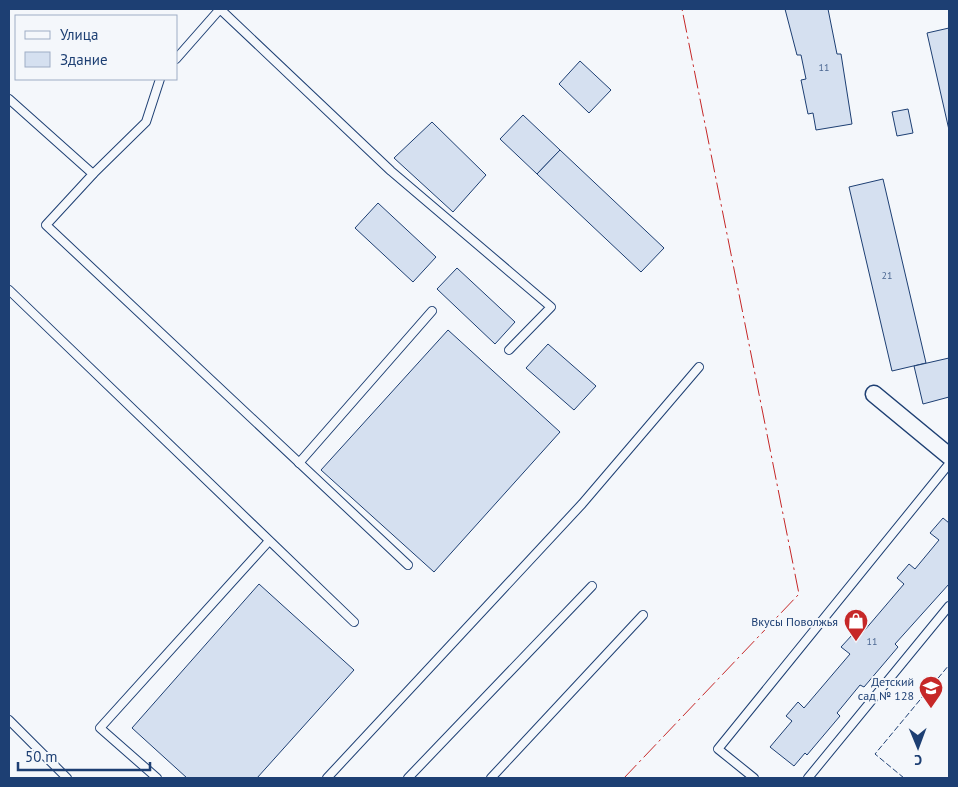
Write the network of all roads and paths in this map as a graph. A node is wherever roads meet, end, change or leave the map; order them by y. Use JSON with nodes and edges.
{"nodes":[{"id":1,"x":220,"y":9,"type":"edge"},
{"id":2,"x":178,"y":57,"type":"edge"},
{"id":3,"x":160,"y":80,"type":"edge"},
{"id":4,"x":9,"y":99,"type":"edge"},
{"id":5,"x":93,"y":174,"type":"junction"},
{"id":6,"x":9,"y":290,"type":"edge"},
{"id":7,"x":432,"y":311,"type":"dead end"},
{"id":8,"x":509,"y":350,"type":"dead end"},
{"id":9,"x":699,"y":367,"type":"dead end"},
{"id":10,"x":874,"y":394,"type":"dead end"},
{"id":11,"x":949,"y":456,"type":"edge"},
{"id":12,"x":300,"y":463,"type":"junction"},
{"id":13,"x":949,"y":464,"type":"edge"},
{"id":14,"x":269,"y":541,"type":"junction"},
{"id":15,"x":408,"y":565,"type":"dead end"},
{"id":16,"x":592,"y":586,"type":"dead end"},
{"id":17,"x":949,"y":606,"type":"edge"},
{"id":18,"x":643,"y":615,"type":"dead end"},
{"id":19,"x":354,"y":622,"type":"dead end"},
{"id":20,"x":9,"y":720,"type":"edge"},
{"id":21,"x":67,"y":778,"type":"edge"},
{"id":22,"x":157,"y":778,"type":"edge"},
{"id":23,"x":327,"y":778,"type":"edge"},
{"id":24,"x":408,"y":778,"type":"edge"},
{"id":25,"x":490,"y":778,"type":"edge"},
{"id":26,"x":754,"y":778,"type":"edge"},
{"id":27,"x":808,"y":778,"type":"edge"}],
"edges":[{"from":1,"to":2,"type":"lane"},
{"from":1,"to":8,"type":"lane"},
{"from":3,"to":5,"type":"lane"},
{"from":4,"to":5,"type":"lane"},
{"from":5,"to":12,"type":"lane"},
{"from":6,"to":14,"type":"lane"},
{"from":7,"to":12,"type":"lane"},
{"from":9,"to":23,"type":"lane"},
{"from":10,"to":11,"type":"street"},
{"from":12,"to":15,"type":"lane"},
{"from":13,"to":26,"type":"lane"},
{"from":14,"to":19,"type":"lane"},
{"from":14,"to":22,"type":"lane"},
{"from":16,"to":24,"type":"lane"},
{"from":17,"to":27,"type":"lane"},
{"from":18,"to":25,"type":"lane"},
{"from":20,"to":21,"type":"lane"}]}
